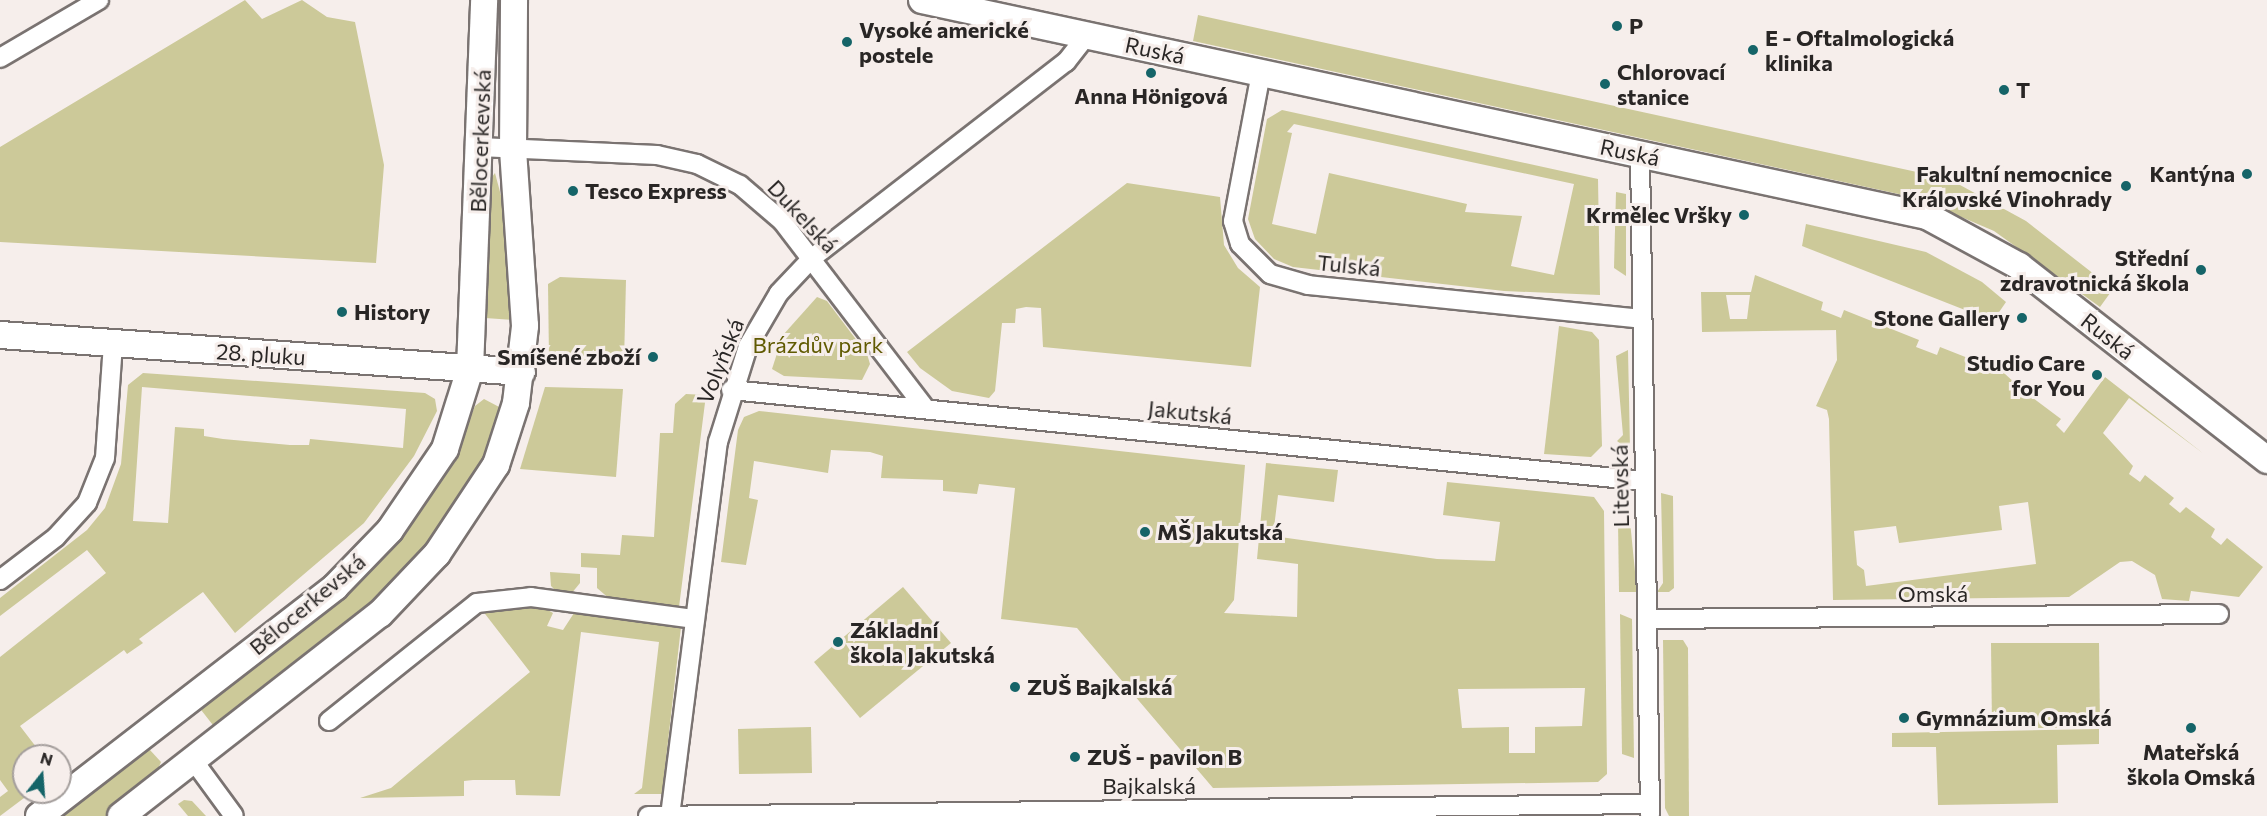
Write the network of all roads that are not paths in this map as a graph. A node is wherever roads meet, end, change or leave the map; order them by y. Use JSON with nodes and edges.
{"nodes":[{"id":1,"x":99,"y":0,"type":"edge"},
{"id":2,"x":484,"y":0,"type":"edge"},
{"id":3,"x":514,"y":0,"type":"edge"},
{"id":4,"x":922,"y":0,"type":"edge"},
{"id":5,"x":1087,"y":35,"type":"junction"},
{"id":6,"x":0,"y":58,"type":"edge"},
{"id":7,"x":1261,"y":73,"type":"junction"},
{"id":8,"x":479,"y":147,"type":"junction"},
{"id":9,"x":513,"y":150,"type":"junction"},
{"id":10,"x":1640,"y":154,"type":"junction"},
{"id":11,"x":812,"y":258,"type":"junction"},
{"id":12,"x":1640,"y":319,"type":"junction"},
{"id":13,"x":0,"y":335,"type":"edge"},
{"id":14,"x":113,"y":344,"type":"junction"},
{"id":15,"x":470,"y":369,"type":"junction"},
{"id":16,"x":522,"y":372,"type":"junction"},
{"id":17,"x":731,"y":390,"type":"junction"},
{"id":18,"x":925,"y":408,"type":"junction"},
{"id":19,"x":2267,"y":460,"type":"edge"},
{"id":20,"x":1644,"y":481,"type":"junction"},
{"id":21,"x":0,"y":580,"type":"edge"},
{"id":22,"x":2219,"y":614,"type":"dead end"},
{"id":23,"x":694,"y":619,"type":"junction"},
{"id":24,"x":1647,"y":619,"type":"junction"},
{"id":25,"x":329,"y":721,"type":"dead end"},
{"id":26,"x":193,"y":760,"type":"junction"},
{"id":27,"x":1650,"y":810,"type":"edge"},
{"id":28,"x":1256,"y":812,"type":"edge"},
{"id":29,"x":886,"y":814,"type":"edge"},
{"id":30,"x":41,"y":816,"type":"edge"},
{"id":31,"x":121,"y":816,"type":"edge"},
{"id":32,"x":234,"y":816,"type":"edge"},
{"id":33,"x":648,"y":816,"type":"edge"},
{"id":34,"x":670,"y":816,"type":"edge"}],
"edges":[{"from":1,"to":6,"type":"street"},
{"from":2,"to":8,"type":"main road","name":"Bělocerkevská"},
{"from":3,"to":9,"type":"main road","name":"Bělocerkevská"},
{"from":4,"to":5,"type":"main road","name":"Ruská"},
{"from":5,"to":7,"type":"main road","name":"Ruská"},
{"from":5,"to":11,"type":"street","name":"Volyňská"},
{"from":7,"to":10,"type":"main road","name":"Ruská"},
{"from":7,"to":12,"type":"street","name":"Tulská"},
{"from":8,"to":9,"type":"street","name":"Dukelská"},
{"from":8,"to":15,"type":"main road","name":"Bělocerkevská"},
{"from":9,"to":11,"type":"street","name":"Dukelská"},
{"from":9,"to":16,"type":"main road","name":"Bělocerkevská"},
{"from":10,"to":12,"type":"street","name":"Litevská"},
{"from":10,"to":19,"type":"main road","name":"Ruská"},
{"from":11,"to":17,"type":"street","name":"Volyňská"},
{"from":11,"to":18,"type":"street","name":"Dukelská"},
{"from":12,"to":20,"type":"street","name":"Litevská"},
{"from":13,"to":14,"type":"main road","name":"28. pluku"},
{"from":14,"to":15,"type":"main road","name":"28. pluku"},
{"from":14,"to":21,"type":"street"},
{"from":15,"to":16,"type":"main road","name":"28. pluku"},
{"from":15,"to":30,"type":"main road","name":"Bělocerkevská"},
{"from":16,"to":26,"type":"main road","name":"Bělocerkevská"},
{"from":17,"to":18,"type":"street","name":"Jakutská"},
{"from":17,"to":23,"type":"street","name":"Volyňská"},
{"from":18,"to":20,"type":"street","name":"Jakutská"},
{"from":20,"to":24,"type":"street","name":"Litevská"},
{"from":22,"to":24,"type":"street","name":"Omská"},
{"from":23,"to":25,"type":"street"},
{"from":23,"to":34,"type":"street","name":"Volyňská"},
{"from":24,"to":27,"type":"street","name":"Litevská"},
{"from":26,"to":31,"type":"main road","name":"Bělocerkevská"},
{"from":26,"to":32,"type":"street"},
{"from":27,"to":28,"type":"street","name":"Bajkalská"},
{"from":28,"to":29,"type":"street","name":"Bajkalská"},
{"from":29,"to":34,"type":"street","name":"Bajkalská"},
{"from":33,"to":34,"type":"street","name":"Bajkalská"}]}
